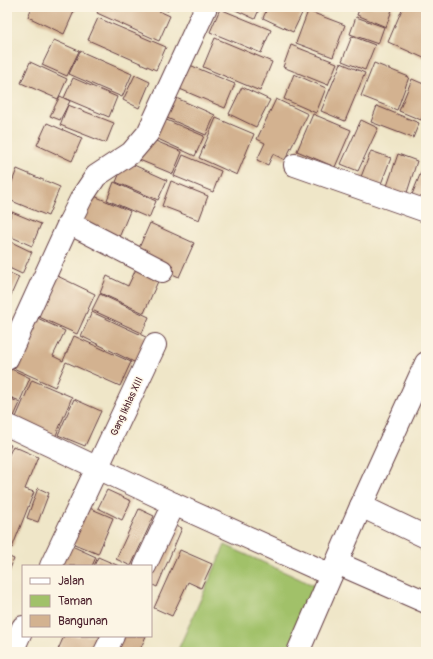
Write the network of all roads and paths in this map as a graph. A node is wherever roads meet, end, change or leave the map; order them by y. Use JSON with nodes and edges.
{"nodes":[{"id":1,"x":206,"y":7,"type":"edge"},
{"id":2,"x":295,"y":165,"type":"dead end"},
{"id":3,"x":426,"y":211,"type":"edge"},
{"id":4,"x":69,"y":223,"type":"junction"},
{"id":5,"x":162,"y":271,"type":"dead end"},
{"id":6,"x":155,"y":345,"type":"dead end"},
{"id":7,"x":7,"y":359,"type":"edge"},
{"id":8,"x":426,"y":363,"type":"edge"},
{"id":9,"x":7,"y":425,"type":"edge"},
{"id":10,"x":96,"y":467,"type":"junction"},
{"id":11,"x":174,"y":504,"type":"junction"},
{"id":12,"x":361,"y":506,"type":"junction"},
{"id":13,"x":426,"y":537,"type":"edge"},
{"id":14,"x":51,"y":565,"type":"edge"},
{"id":15,"x":145,"y":565,"type":"edge"},
{"id":16,"x":334,"y":569,"type":"junction"},
{"id":17,"x":426,"y":602,"type":"edge"},
{"id":18,"x":112,"y":637,"type":"edge"},
{"id":19,"x":105,"y":652,"type":"edge"},
{"id":20,"x":298,"y":652,"type":"edge"}],
"edges":[{"from":1,"to":4,"type":"street"},
{"from":2,"to":3,"type":"street"},
{"from":4,"to":5,"type":"street"},
{"from":4,"to":7,"type":"street"},
{"from":6,"to":10,"type":"street","name":"Gang Ikhlas XIII"},
{"from":8,"to":12,"type":"street"},
{"from":9,"to":10,"type":"street"},
{"from":10,"to":11,"type":"street"},
{"from":10,"to":14,"type":"street","name":"Gang Ikhlas XIII"},
{"from":11,"to":15,"type":"street"},
{"from":11,"to":16,"type":"street"},
{"from":12,"to":13,"type":"street"},
{"from":12,"to":16,"type":"street"},
{"from":16,"to":17,"type":"street"},
{"from":16,"to":20,"type":"street"},
{"from":18,"to":19,"type":"street"}]}
